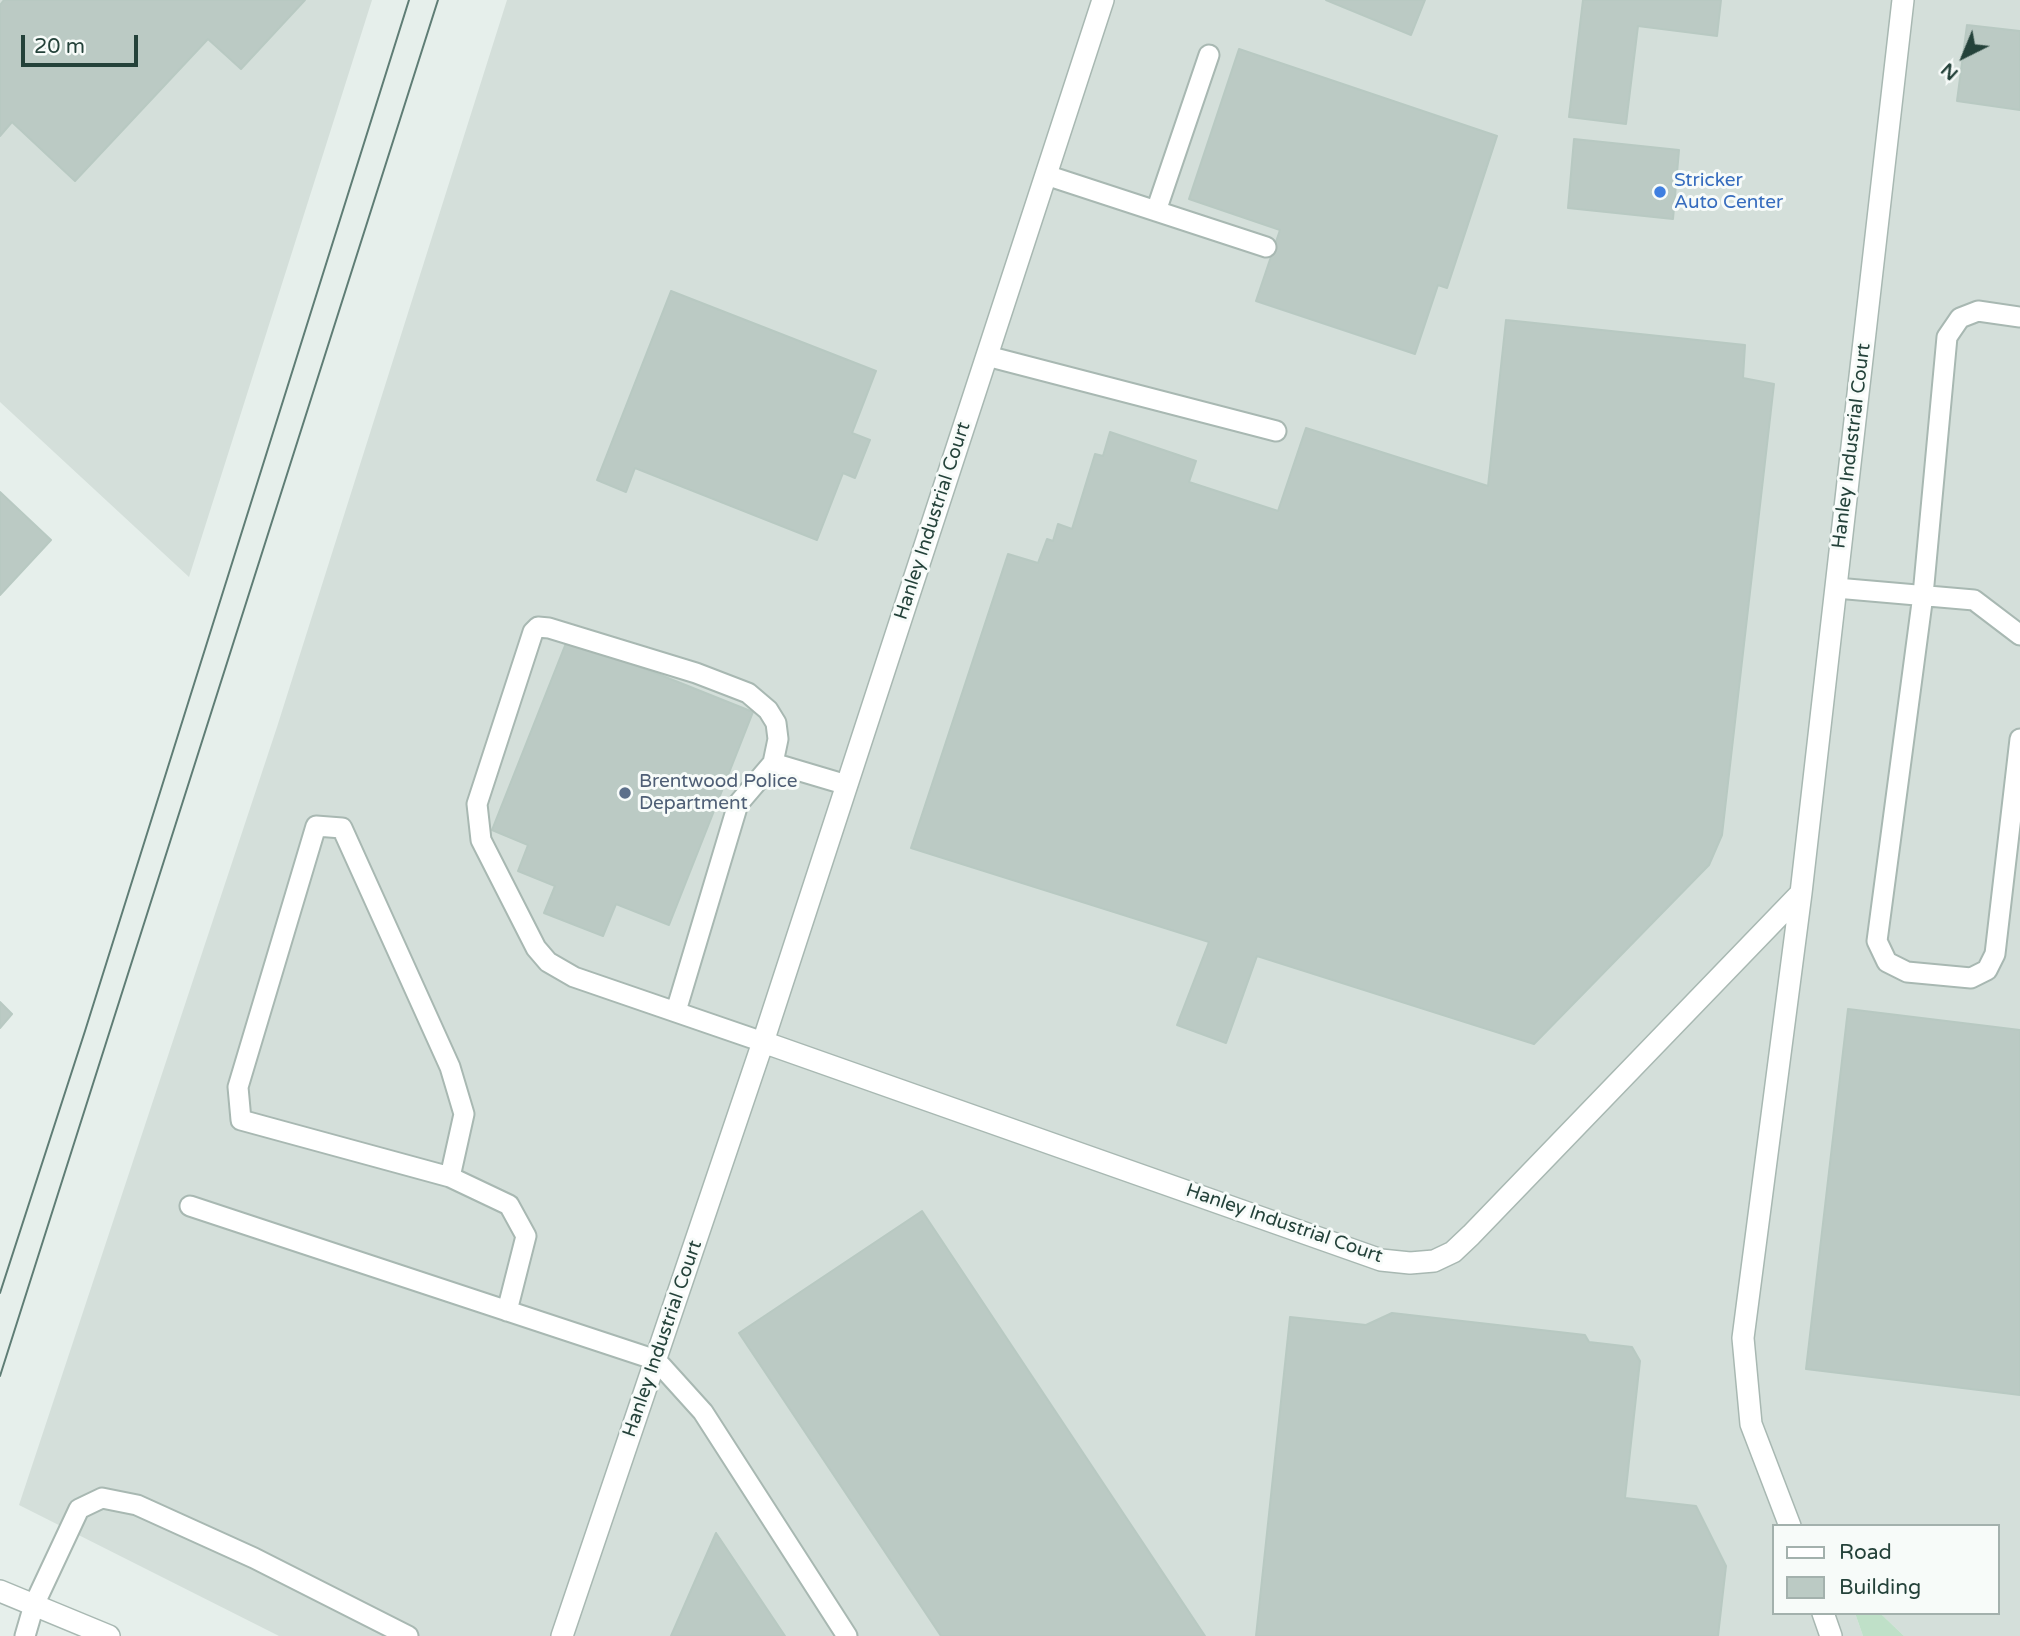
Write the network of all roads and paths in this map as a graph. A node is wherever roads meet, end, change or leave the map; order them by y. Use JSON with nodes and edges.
{"nodes":[{"id":1,"x":1103,"y":0,"type":"edge"},
{"id":2,"x":1903,"y":0,"type":"edge"},
{"id":3,"x":1209,"y":55,"type":"dead end"},
{"id":4,"x":1046,"y":175,"type":"junction"},
{"id":5,"x":1156,"y":211,"type":"junction"},
{"id":6,"x":1266,"y":247,"type":"dead end"},
{"id":7,"x":2020,"y":317,"type":"edge"},
{"id":8,"x":987,"y":356,"type":"junction"},
{"id":9,"x":1276,"y":431,"type":"dead end"},
{"id":10,"x":1836,"y":588,"type":"junction"},
{"id":11,"x":1923,"y":595,"type":"junction"},
{"id":12,"x":2020,"y":635,"type":"edge"},
{"id":13,"x":2020,"y":739,"type":"edge"},
{"id":14,"x":773,"y":762,"type":"junction"},
{"id":15,"x":847,"y":785,"type":"junction"},
{"id":16,"x":1801,"y":893,"type":"junction"},
{"id":17,"x":676,"y":1012,"type":"junction"},
{"id":18,"x":763,"y":1042,"type":"junction"},
{"id":19,"x":450,"y":1177,"type":"junction"},
{"id":20,"x":190,"y":1206,"type":"dead end"},
{"id":21,"x":507,"y":1311,"type":"junction"},
{"id":22,"x":656,"y":1360,"type":"junction"},
{"id":23,"x":1789,"y":1524,"type":"edge"},
{"id":24,"x":0,"y":1591,"type":"edge"},
{"id":25,"x":34,"y":1605,"type":"junction"},
{"id":26,"x":1824,"y":1615,"type":"edge"},
{"id":27,"x":25,"y":1636,"type":"edge"},
{"id":28,"x":109,"y":1636,"type":"edge"},
{"id":29,"x":408,"y":1636,"type":"edge"},
{"id":30,"x":562,"y":1636,"type":"edge"},
{"id":31,"x":847,"y":1636,"type":"edge"},
{"id":32,"x":1831,"y":1636,"type":"edge"}],
"edges":[{"from":1,"to":4,"type":"street","name":"Hanley Industrial Court"},
{"from":2,"to":10,"type":"street","name":"Hanley Industrial Court"},
{"from":3,"to":5,"type":"lane"},
{"from":4,"to":5,"type":"lane"},
{"from":4,"to":8,"type":"street","name":"Hanley Industrial Court"},
{"from":5,"to":6,"type":"lane"},
{"from":7,"to":11,"type":"lane"},
{"from":8,"to":9,"type":"lane"},
{"from":8,"to":15,"type":"street","name":"Hanley Industrial Court"},
{"from":10,"to":11,"type":"lane"},
{"from":10,"to":16,"type":"street","name":"Hanley Industrial Court"},
{"from":11,"to":12,"type":"lane"},
{"from":11,"to":13,"type":"lane"},
{"from":14,"to":15,"type":"lane"},
{"from":14,"to":17,"type":"lane"},
{"from":14,"to":17,"type":"lane"},
{"from":15,"to":18,"type":"street","name":"Hanley Industrial Court"},
{"from":16,"to":18,"type":"street","name":"Hanley Industrial Court"},
{"from":16,"to":23,"type":"street","name":"Hanley Industrial Court"},
{"from":17,"to":18,"type":"lane"},
{"from":18,"to":22,"type":"street","name":"Hanley Industrial Court"},
{"from":19,"to":19,"type":"lane"},
{"from":19,"to":21,"type":"lane"},
{"from":20,"to":21,"type":"lane"},
{"from":21,"to":22,"type":"lane"},
{"from":22,"to":30,"type":"street","name":"Hanley Industrial Court"},
{"from":22,"to":31,"type":"lane"},
{"from":24,"to":25,"type":"street"},
{"from":25,"to":27,"type":"lane"},
{"from":25,"to":28,"type":"street"},
{"from":25,"to":29,"type":"lane"},
{"from":26,"to":32,"type":"street"}]}
